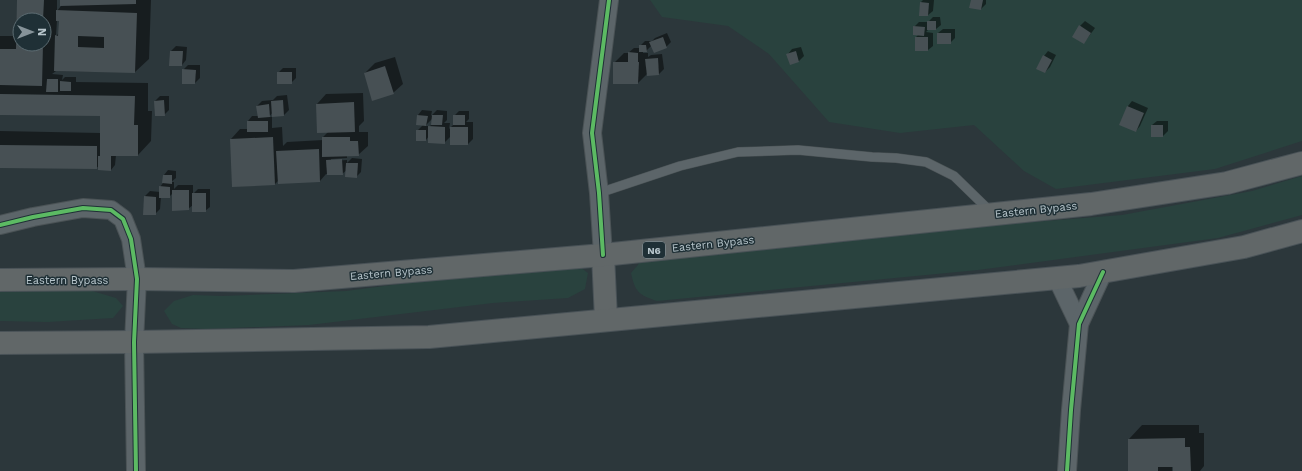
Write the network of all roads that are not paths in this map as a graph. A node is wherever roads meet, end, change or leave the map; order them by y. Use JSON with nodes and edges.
{"nodes":[{"id":1,"x":609,"y":0,"type":"edge"},
{"id":2,"x":1302,"y":163,"type":"edge"},
{"id":3,"x":599,"y":193,"type":"junction"},
{"id":4,"x":994,"y":215,"type":"junction"},
{"id":5,"x":0,"y":225,"type":"edge"},
{"id":6,"x":1302,"y":231,"type":"edge"},
{"id":7,"x":603,"y":255,"type":"junction"},
{"id":8,"x":1103,"y":272,"type":"junction"},
{"id":9,"x":1057,"y":278,"type":"junction"},
{"id":10,"x":137,"y":279,"type":"junction"},
{"id":11,"x":0,"y":280,"type":"edge"},
{"id":12,"x":606,"y":319,"type":"junction"},
{"id":13,"x":1079,"y":324,"type":"junction"},
{"id":14,"x":134,"y":342,"type":"junction"},
{"id":15,"x":0,"y":343,"type":"edge"},
{"id":16,"x":136,"y":471,"type":"edge"},
{"id":17,"x":1067,"y":471,"type":"edge"}],
"edges":[{"from":1,"to":3,"type":"street"},
{"from":2,"to":4,"type":"highway","name":"Eastern Bypass","number":"N6"},
{"from":3,"to":4,"type":"lane"},
{"from":3,"to":7,"type":"street"},
{"from":4,"to":7,"type":"highway","name":"Eastern Bypass","number":"N6"},
{"from":5,"to":10,"type":"street"},
{"from":6,"to":8,"type":"highway"},
{"from":7,"to":10,"type":"highway","name":"Eastern Bypass","number":"N6"},
{"from":7,"to":12,"type":"highway"},
{"from":8,"to":9,"type":"highway"},
{"from":8,"to":13,"type":"street"},
{"from":9,"to":12,"type":"highway"},
{"from":9,"to":13,"type":"street"},
{"from":10,"to":11,"type":"highway","name":"Eastern Bypass","number":"N6"},
{"from":10,"to":14,"type":"street"},
{"from":12,"to":14,"type":"highway"},
{"from":13,"to":17,"type":"street"},
{"from":14,"to":15,"type":"highway"},
{"from":14,"to":16,"type":"street"}]}
